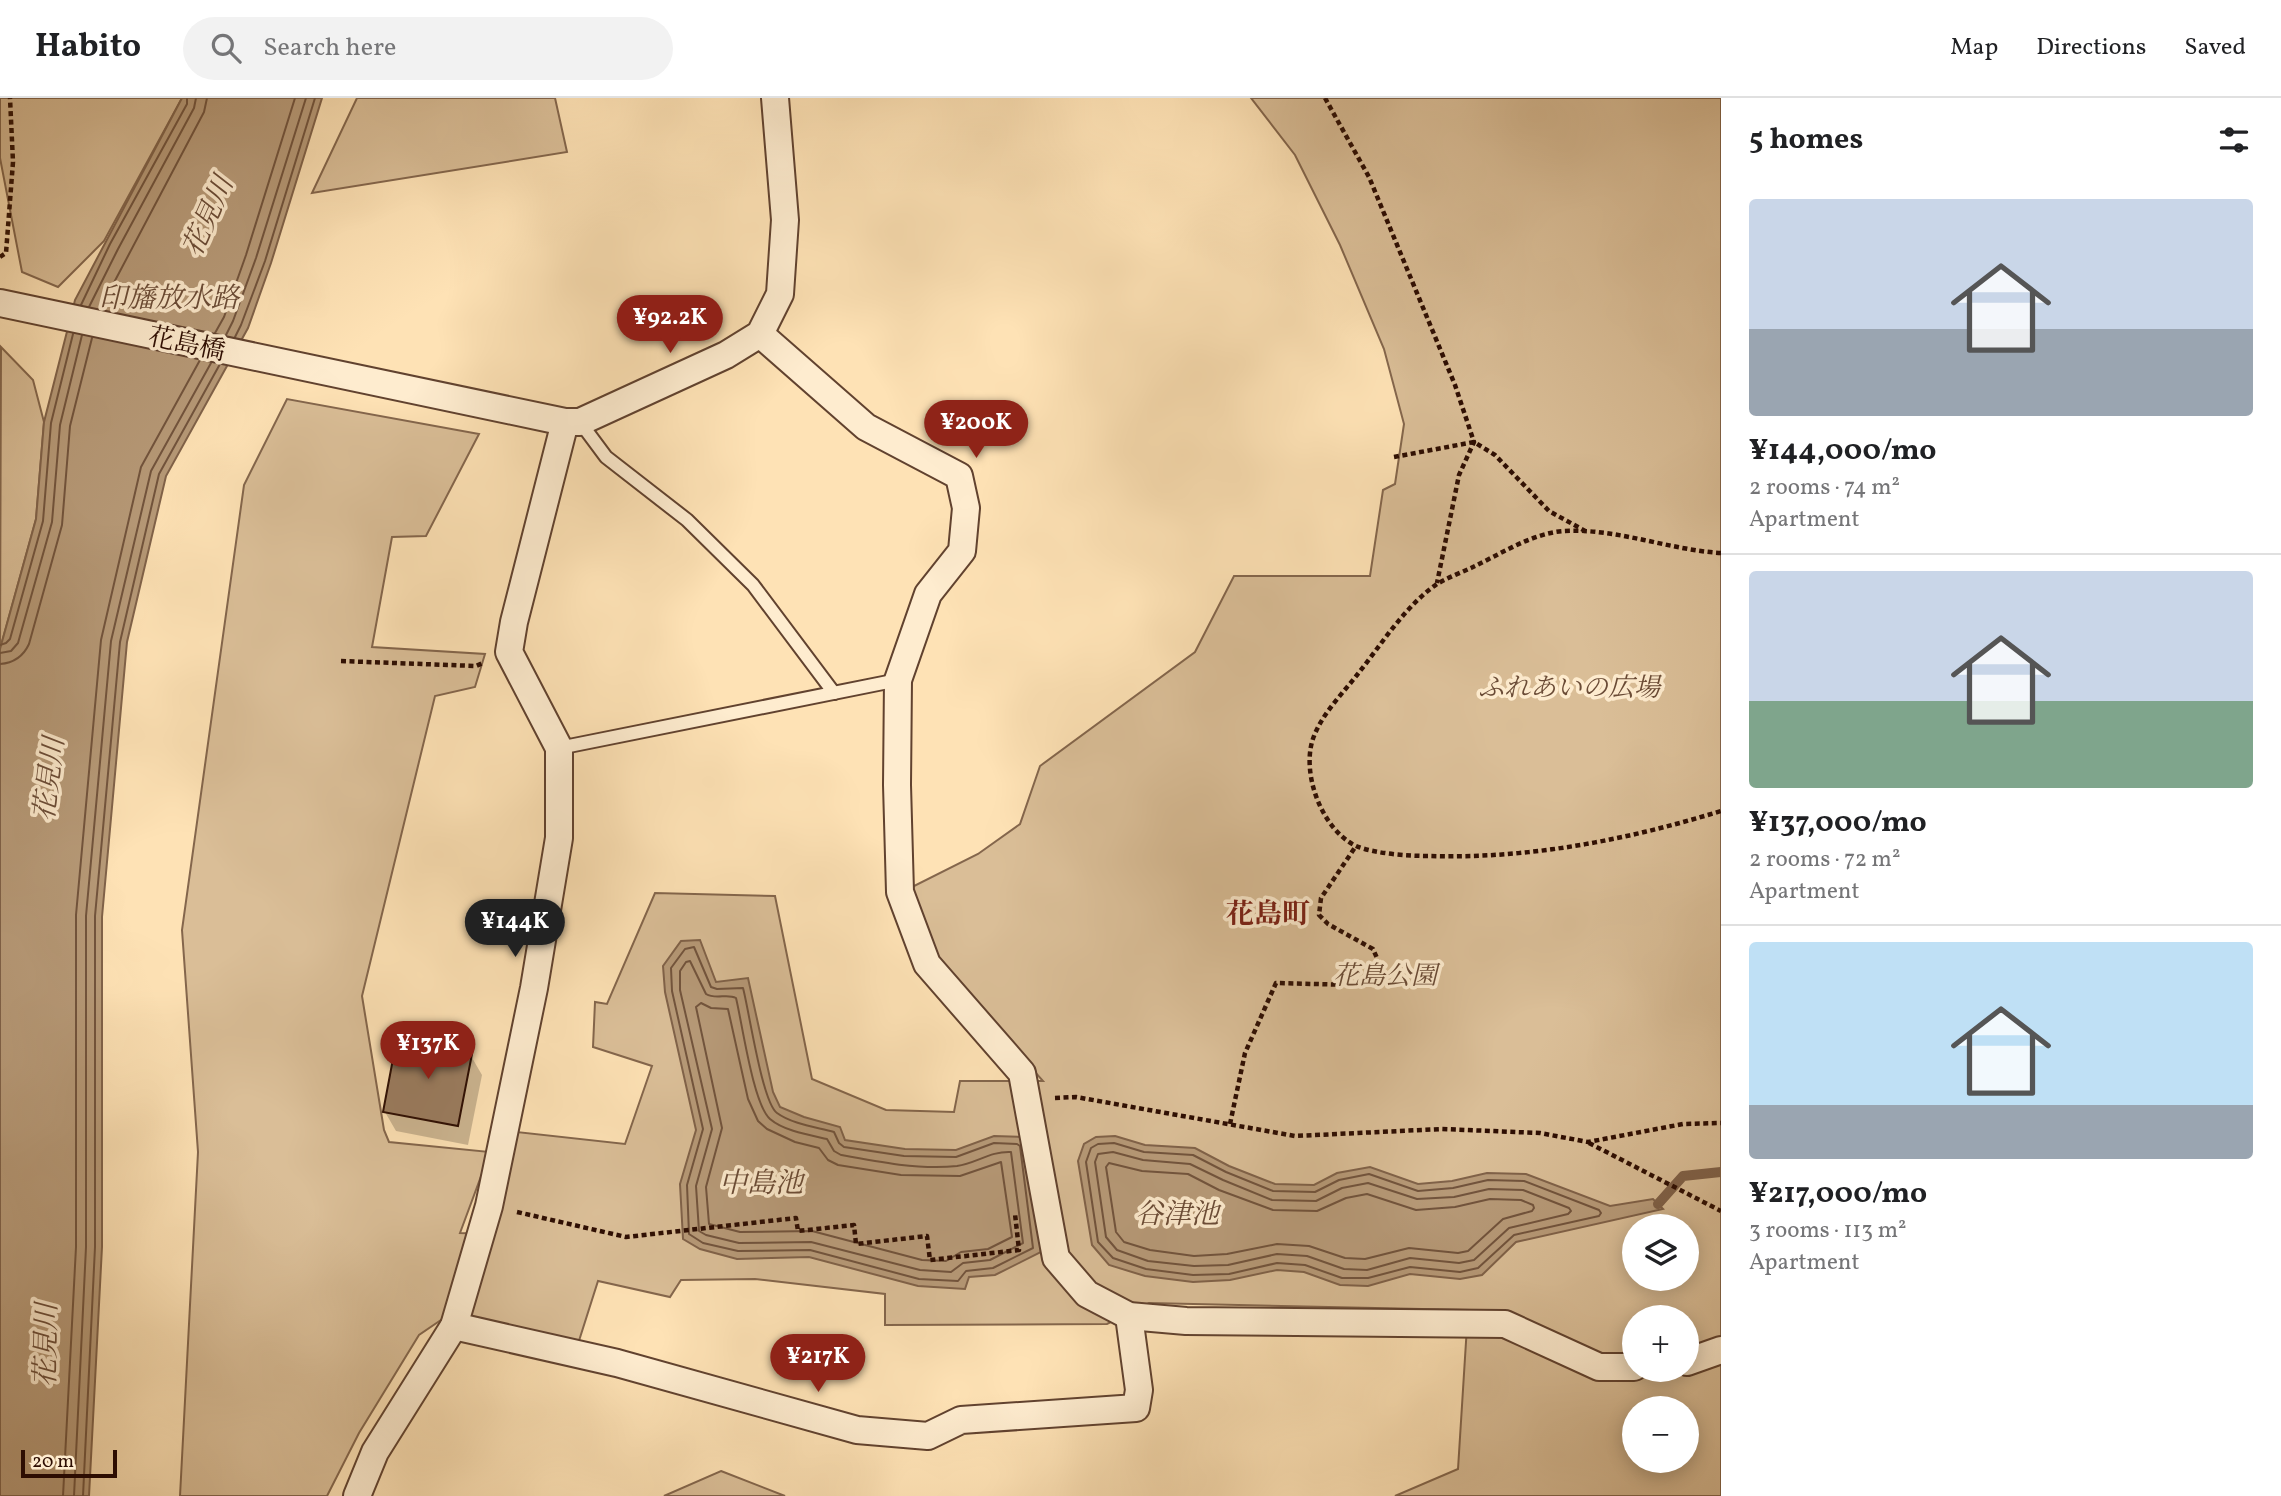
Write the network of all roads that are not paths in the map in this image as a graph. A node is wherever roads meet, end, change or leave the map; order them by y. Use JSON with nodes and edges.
{"nodes":[{"id":1,"x":775,"y":98,"type":"edge"},
{"id":2,"x":0,"y":303,"type":"edge"},
{"id":3,"x":760,"y":334,"type":"junction"},
{"id":4,"x":573,"y":422,"type":"junction"},
{"id":5,"x":898,"y":680,"type":"junction"},
{"id":6,"x":834,"y":693,"type":"junction"},
{"id":7,"x":559,"y":748,"type":"junction"},
{"id":8,"x":1129,"y":1316,"type":"junction"},
{"id":9,"x":454,"y":1326,"type":"junction"},
{"id":10,"x":1721,"y":1350,"type":"edge"},
{"id":11,"x":1699,"y":1358,"type":"edge"},
{"id":12,"x":1622,"y":1367,"type":"edge"},
{"id":13,"x":357,"y":1496,"type":"edge"}],
"edges":[{"from":1,"to":3,"type":"street"},
{"from":2,"to":4,"type":"street","name":"花島橋"},
{"from":3,"to":4,"type":"street"},
{"from":3,"to":5,"type":"street"},
{"from":4,"to":6,"type":"lane"},
{"from":4,"to":7,"type":"street"},
{"from":5,"to":6,"type":"lane"},
{"from":5,"to":8,"type":"street"},
{"from":6,"to":7,"type":"lane"},
{"from":7,"to":9,"type":"street"},
{"from":8,"to":9,"type":"street"},
{"from":8,"to":12,"type":"street"},
{"from":9,"to":13,"type":"street"},
{"from":10,"to":11,"type":"street"}]}
